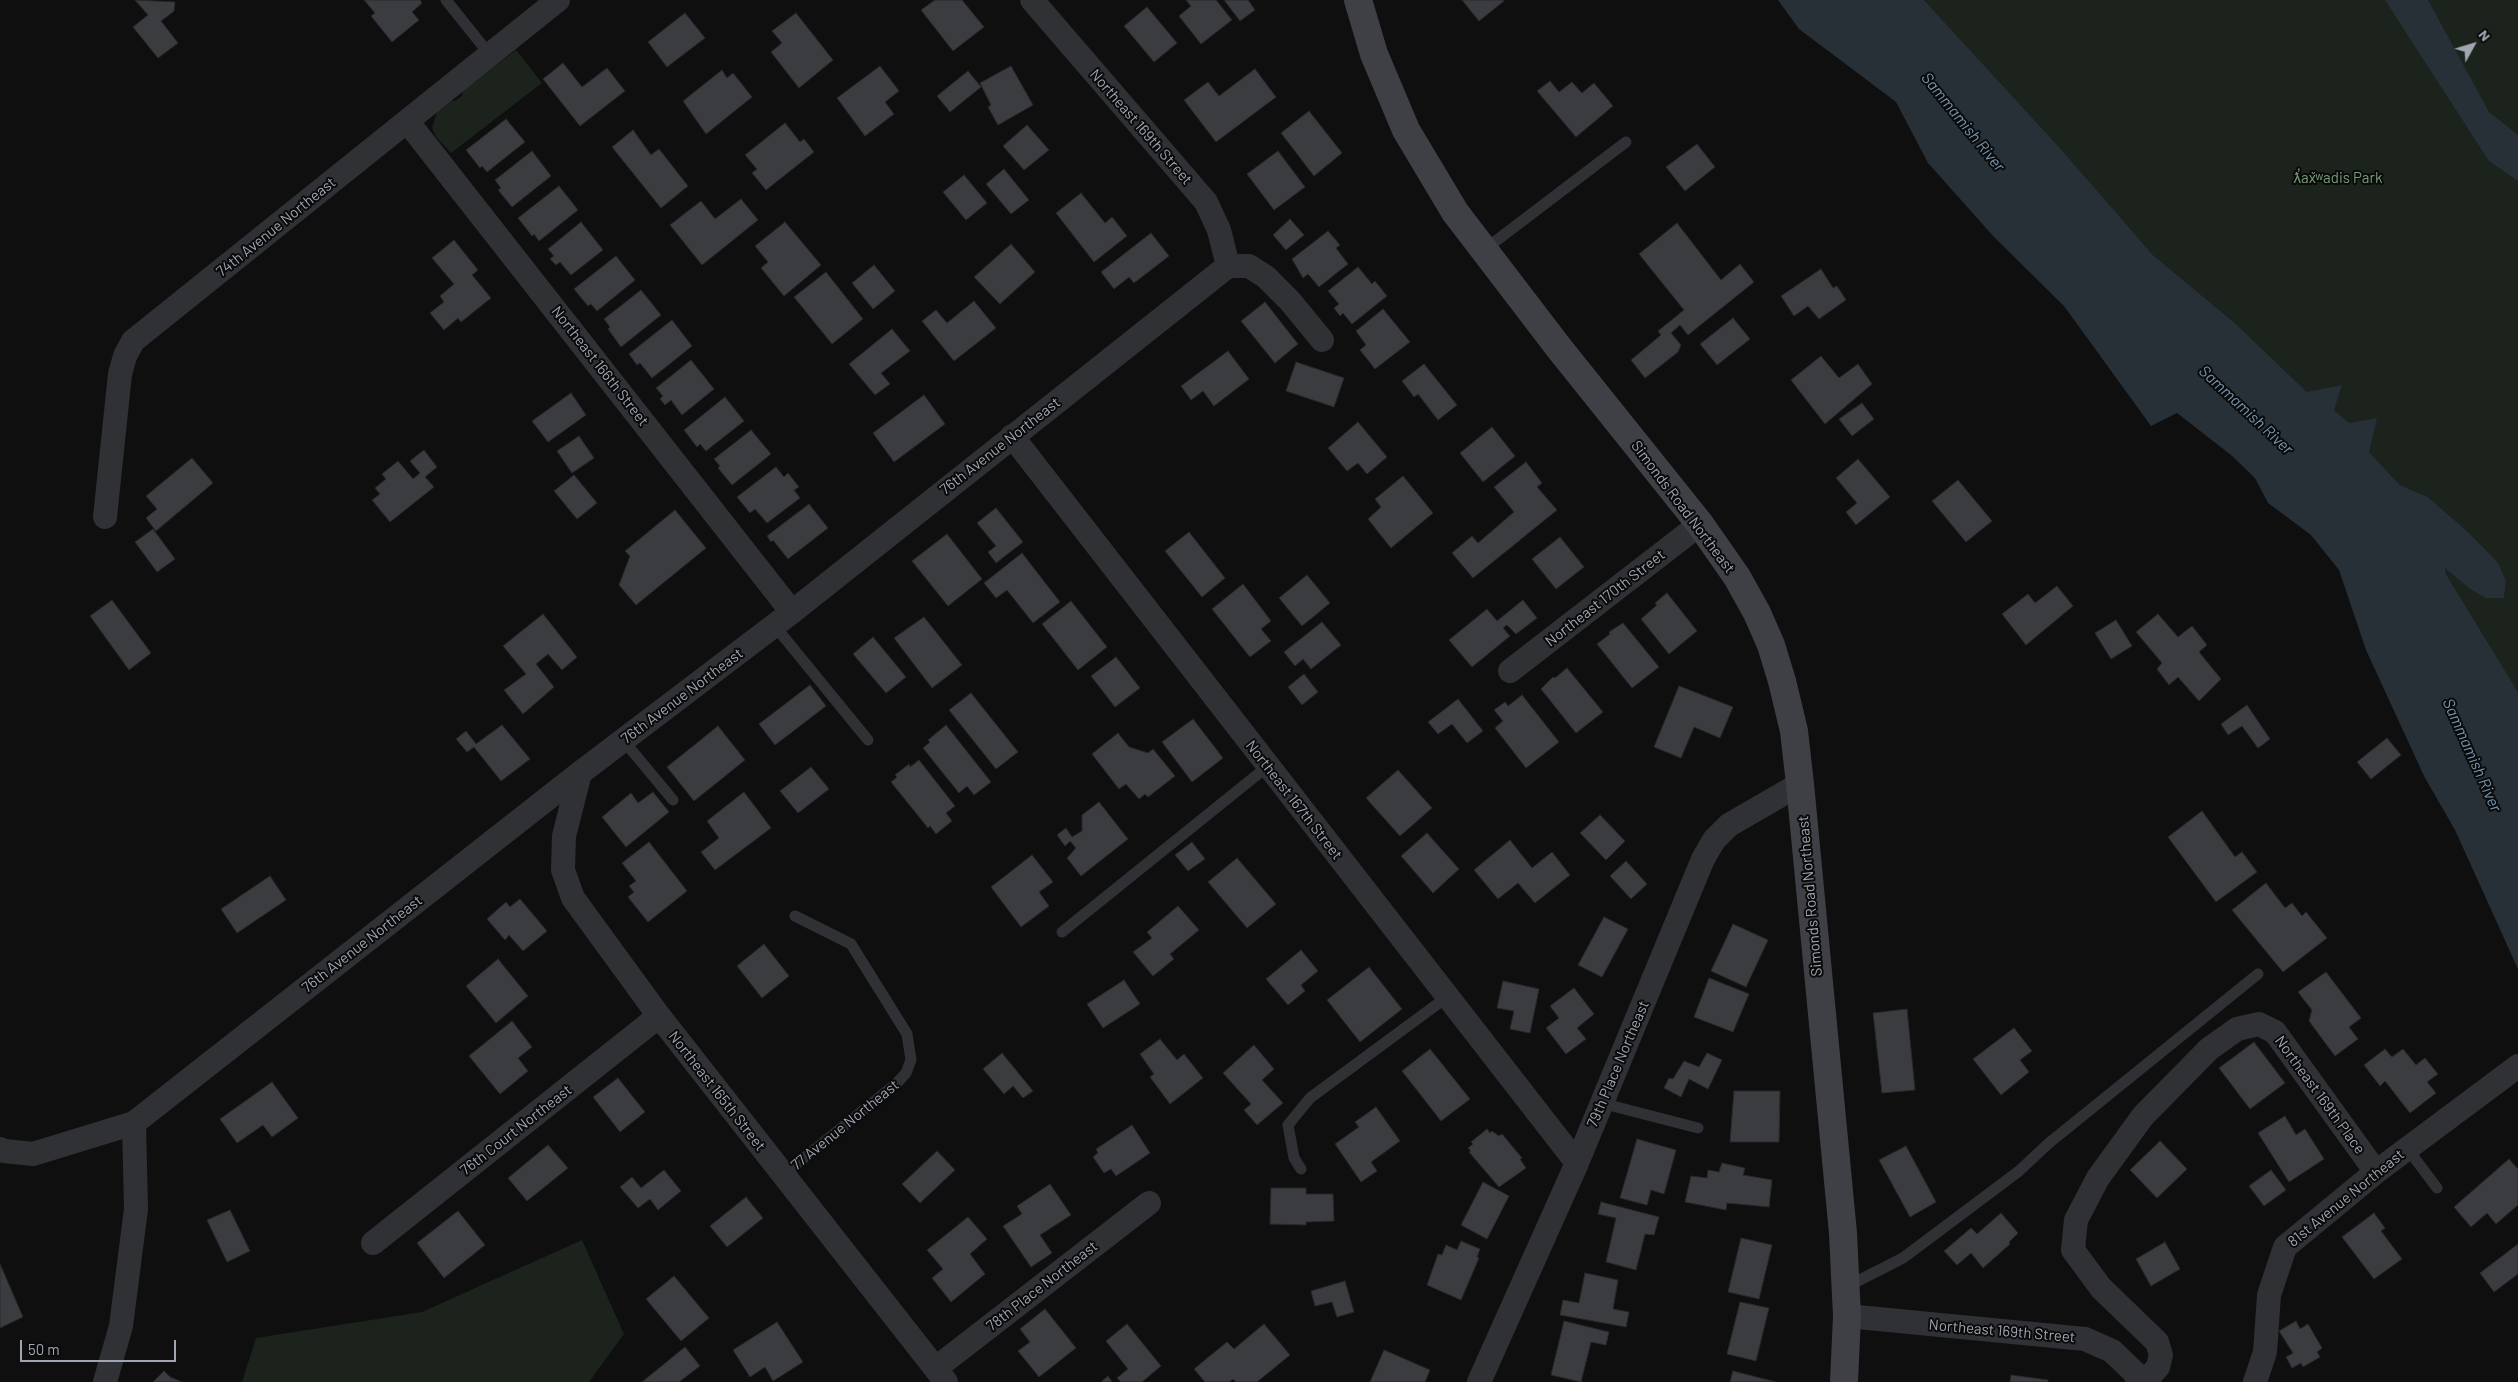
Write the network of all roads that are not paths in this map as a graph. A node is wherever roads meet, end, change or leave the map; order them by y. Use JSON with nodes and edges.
{"nodes":[{"id":1,"x":446,"y":0,"type":"edge"},
{"id":2,"x":558,"y":0,"type":"edge"},
{"id":3,"x":1032,"y":0,"type":"edge"},
{"id":4,"x":1358,"y":0,"type":"edge"},
{"id":5,"x":490,"y":55,"type":"junction"},
{"id":6,"x":407,"y":121,"type":"junction"},
{"id":7,"x":1626,"y":142,"type":"dead end"},
{"id":8,"x":1482,"y":251,"type":"junction"},
{"id":9,"x":1228,"y":266,"type":"junction"},
{"id":10,"x":1322,"y":340,"type":"dead end"},
{"id":11,"x":1012,"y":436,"type":"junction"},
{"id":12,"x":105,"y":517,"type":"dead end"},
{"id":13,"x":1700,"y":524,"type":"junction"},
{"id":14,"x":783,"y":619,"type":"junction"},
{"id":15,"x":1510,"y":671,"type":"dead end"},
{"id":16,"x":623,"y":740,"type":"junction"},
{"id":17,"x":868,"y":740,"type":"dead end"},
{"id":18,"x":1268,"y":766,"type":"junction"},
{"id":19,"x":580,"y":773,"type":"junction"},
{"id":20,"x":1800,"y":784,"type":"junction"},
{"id":21,"x":674,"y":800,"type":"dead end"},
{"id":22,"x":794,"y":916,"type":"dead end"},
{"id":23,"x":1062,"y":932,"type":"dead end"},
{"id":24,"x":2258,"y":974,"type":"dead end"},
{"id":25,"x":1447,"y":996,"type":"junction"},
{"id":26,"x":659,"y":1016,"type":"junction"},
{"id":27,"x":2518,"y":1066,"type":"edge"},
{"id":28,"x":1601,"y":1103,"type":"junction"},
{"id":29,"x":134,"y":1123,"type":"junction"},
{"id":30,"x":1698,"y":1128,"type":"dead end"},
{"id":31,"x":2407,"y":1148,"type":"junction"},
{"id":32,"x":0,"y":1149,"type":"edge"},
{"id":33,"x":1576,"y":1163,"type":"junction"},
{"id":34,"x":1301,"y":1170,"type":"dead end"},
{"id":35,"x":2376,"y":1172,"type":"junction"},
{"id":36,"x":783,"y":1175,"type":"junction"},
{"id":37,"x":2437,"y":1188,"type":"dead end"},
{"id":38,"x":1148,"y":1203,"type":"dead end"},
{"id":39,"x":373,"y":1243,"type":"dead end"},
{"id":40,"x":1846,"y":1287,"type":"junction"},
{"id":41,"x":1847,"y":1316,"type":"junction"},
{"id":42,"x":941,"y":1375,"type":"edge"},
{"id":43,"x":2138,"y":1381,"type":"edge"},
{"id":44,"x":105,"y":1382,"type":"edge"},
{"id":45,"x":1479,"y":1382,"type":"edge"},
{"id":46,"x":1844,"y":1382,"type":"edge"},
{"id":47,"x":2255,"y":1382,"type":"edge"}],
"edges":[{"from":1,"to":5,"type":"lane"},
{"from":2,"to":5,"type":"street","name":"74th Avenue Northeast"},
{"from":3,"to":9,"type":"street","name":"Northeast 169th Street"},
{"from":4,"to":8,"type":"main road","name":"Simonds Road Northeast"},
{"from":5,"to":6,"type":"street","name":"74th Avenue Northeast"},
{"from":6,"to":12,"type":"street","name":"74th Avenue Northeast"},
{"from":6,"to":14,"type":"street","name":"Northeast 166th Street"},
{"from":7,"to":8,"type":"lane"},
{"from":8,"to":13,"type":"main road","name":"Simonds Road Northeast"},
{"from":9,"to":10,"type":"street"},
{"from":9,"to":11,"type":"street","name":"76th Avenue Northeast"},
{"from":11,"to":14,"type":"street","name":"76th Avenue Northeast"},
{"from":11,"to":18,"type":"street","name":"Northeast 167th Street"},
{"from":13,"to":15,"type":"street","name":"Northeast 170th Street"},
{"from":13,"to":20,"type":"main road","name":"Simonds Road Northeast"},
{"from":14,"to":16,"type":"street","name":"76th Avenue Northeast"},
{"from":14,"to":17,"type":"lane"},
{"from":16,"to":19,"type":"street","name":"76th Avenue Northeast"},
{"from":16,"to":21,"type":"lane"},
{"from":18,"to":23,"type":"lane"},
{"from":18,"to":25,"type":"street","name":"Northeast 167th Street"},
{"from":19,"to":26,"type":"street","name":"Northeast 165th Street"},
{"from":19,"to":29,"type":"street","name":"76th Avenue Northeast"},
{"from":20,"to":28,"type":"street","name":"79th Place Northeast"},
{"from":20,"to":40,"type":"main road","name":"Simonds Road Northeast"},
{"from":22,"to":36,"type":"lane","name":"77 Avenue Northeast"},
{"from":24,"to":40,"type":"lane"},
{"from":25,"to":33,"type":"street","name":"Northeast 167th Street"},
{"from":25,"to":34,"type":"lane"},
{"from":26,"to":36,"type":"street","name":"Northeast 165th Street"},
{"from":26,"to":39,"type":"street","name":"76th Court Northeast"},
{"from":27,"to":31,"type":"street","name":"81st Avenue Northeast"},
{"from":28,"to":30,"type":"lane"},
{"from":28,"to":33,"type":"street","name":"79th Place Northeast"},
{"from":29,"to":32,"type":"street"},
{"from":29,"to":44,"type":"street"},
{"from":31,"to":35,"type":"street","name":"81st Avenue Northeast"},
{"from":31,"to":37,"type":"lane"},
{"from":33,"to":45,"type":"street","name":"79th Place Northeast"},
{"from":35,"to":43,"type":"street","name":"Northeast 169th Place"},
{"from":35,"to":47,"type":"street","name":"81st Avenue Northeast"},
{"from":36,"to":42,"type":"street","name":"Northeast 165th Street"},
{"from":38,"to":42,"type":"street","name":"78th Place Northeast"},
{"from":40,"to":41,"type":"main road","name":"Simonds Road Northeast"},
{"from":41,"to":43,"type":"street","name":"Northeast 169th Street"},
{"from":41,"to":46,"type":"main road","name":"Simonds Road Northeast"}]}
